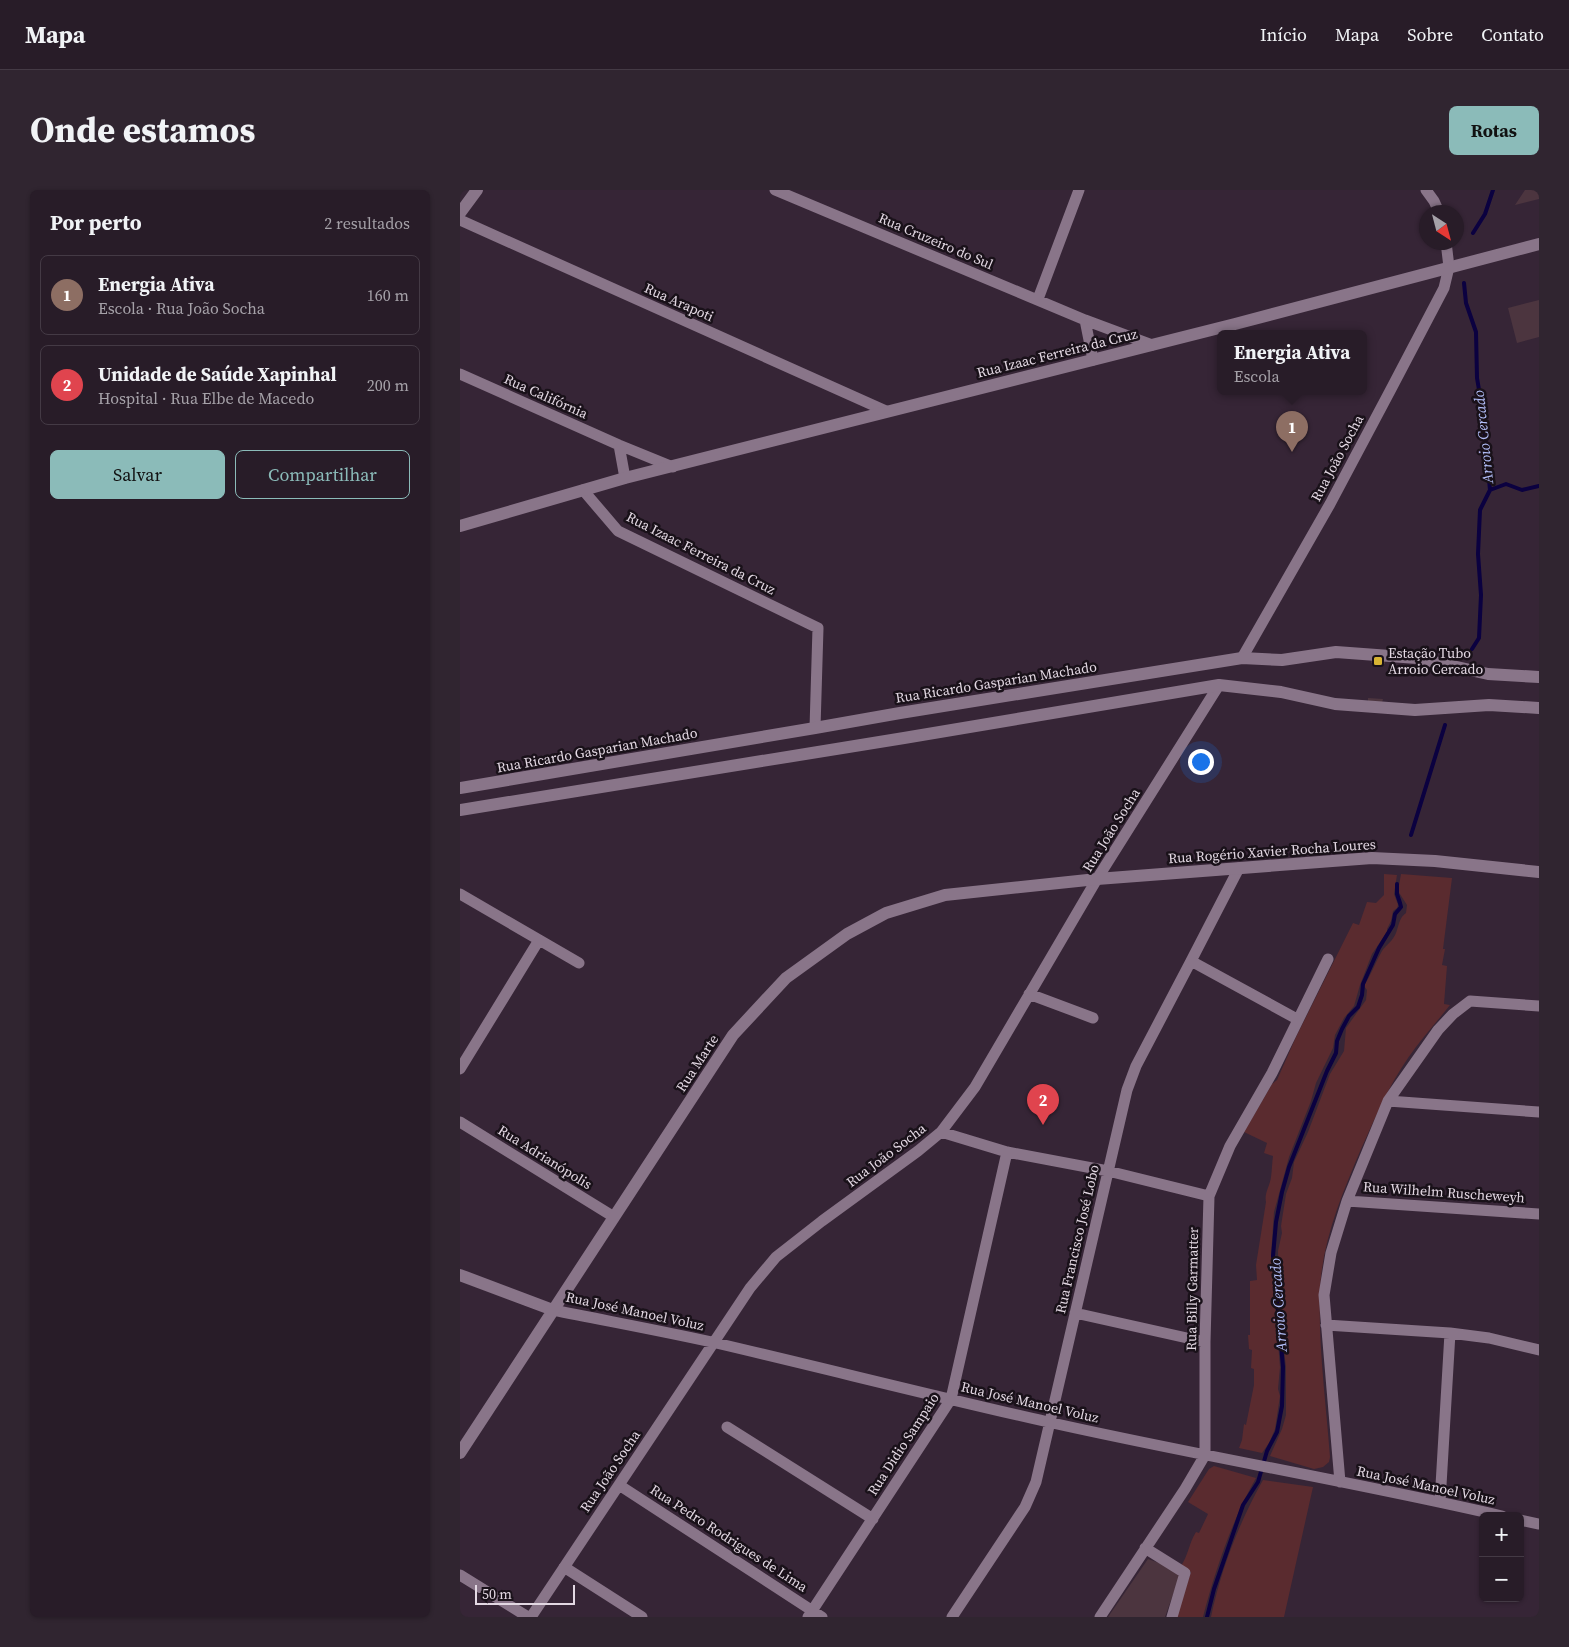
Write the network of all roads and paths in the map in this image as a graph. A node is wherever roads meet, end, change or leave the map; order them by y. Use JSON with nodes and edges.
{"nodes":[{"id":1,"x":477,"y":190,"type":"edge"},
{"id":2,"x":774,"y":190,"type":"edge"},
{"id":3,"x":1079,"y":190,"type":"edge"},
{"id":4,"x":1426,"y":190,"type":"edge"},
{"id":5,"x":1436,"y":205,"type":"edge"},
{"id":6,"x":460,"y":213,"type":"edge"},
{"id":7,"x":460,"y":220,"type":"edge"},
{"id":8,"x":1539,"y":244,"type":"edge"},
{"id":9,"x":1447,"y":250,"type":"edge"},
{"id":10,"x":1449,"y":267,"type":"junction"},
{"id":11,"x":1038,"y":300,"type":"junction"},
{"id":12,"x":1086,"y":320,"type":"junction"},
{"id":13,"x":1152,"y":345,"type":"junction"},
{"id":14,"x":1093,"y":360,"type":"junction"},
{"id":15,"x":460,"y":374,"type":"edge"},
{"id":16,"x":886,"y":411,"type":"junction"},
{"id":17,"x":619,"y":445,"type":"junction"},
{"id":18,"x":673,"y":467,"type":"junction"},
{"id":19,"x":625,"y":478,"type":"junction"},
{"id":20,"x":583,"y":490,"type":"junction"},
{"id":21,"x":460,"y":526,"type":"edge"},
{"id":22,"x":1242,"y":658,"type":"junction"},
{"id":23,"x":1539,"y":677,"type":"edge"},
{"id":24,"x":1219,"y":685,"type":"junction"},
{"id":25,"x":1539,"y":708,"type":"edge"},
{"id":26,"x":815,"y":728,"type":"junction"},
{"id":27,"x":460,"y":788,"type":"edge"},
{"id":28,"x":460,"y":810,"type":"edge"},
{"id":29,"x":1238,"y":868,"type":"junction"},
{"id":30,"x":1539,"y":872,"type":"edge"},
{"id":31,"x":1097,"y":879,"type":"junction"},
{"id":32,"x":460,"y":894,"type":"edge"},
{"id":33,"x":538,"y":940,"type":"junction"},
{"id":34,"x":1328,"y":958,"type":"dead end"},
{"id":35,"x":1191,"y":961,"type":"junction"},
{"id":36,"x":579,"y":962,"type":"dead end"},
{"id":37,"x":1030,"y":994,"type":"junction"},
{"id":38,"x":1539,"y":1006,"type":"edge"},
{"id":39,"x":1093,"y":1018,"type":"dead end"},
{"id":40,"x":1297,"y":1019,"type":"junction"},
{"id":41,"x":460,"y":1069,"type":"edge"},
{"id":42,"x":1388,"y":1101,"type":"junction"},
{"id":43,"x":1539,"y":1112,"type":"edge"},
{"id":44,"x":460,"y":1122,"type":"edge"},
{"id":45,"x":941,"y":1132,"type":"junction"},
{"id":46,"x":1006,"y":1152,"type":"junction"},
{"id":47,"x":1108,"y":1171,"type":"junction"},
{"id":48,"x":1209,"y":1196,"type":"junction"},
{"id":49,"x":1347,"y":1201,"type":"junction"},
{"id":50,"x":1539,"y":1214,"type":"edge"},
{"id":51,"x":614,"y":1217,"type":"junction"},
{"id":52,"x":460,"y":1275,"type":"edge"},
{"id":53,"x":553,"y":1310,"type":"junction"},
{"id":54,"x":1075,"y":1313,"type":"junction"},
{"id":55,"x":1326,"y":1325,"type":"junction"},
{"id":56,"x":1450,"y":1333,"type":"junction"},
{"id":57,"x":1205,"y":1342,"type":"junction"},
{"id":58,"x":713,"y":1343,"type":"junction"},
{"id":59,"x":1539,"y":1350,"type":"edge"},
{"id":60,"x":951,"y":1399,"type":"junction"},
{"id":61,"x":1049,"y":1422,"type":"junction"},
{"id":62,"x":727,"y":1427,"type":"dead end"},
{"id":63,"x":460,"y":1453,"type":"edge"},
{"id":64,"x":1206,"y":1454,"type":"junction"},
{"id":65,"x":1340,"y":1482,"type":"junction"},
{"id":66,"x":619,"y":1485,"type":"junction"},
{"id":67,"x":1440,"y":1502,"type":"junction"},
{"id":68,"x":1484,"y":1512,"type":"edge"},
{"id":69,"x":873,"y":1519,"type":"junction"},
{"id":70,"x":1524,"y":1521,"type":"edge"},
{"id":71,"x":1539,"y":1524,"type":"edge"},
{"id":72,"x":1145,"y":1548,"type":"junction"},
{"id":73,"x":564,"y":1567,"type":"junction"},
{"id":74,"x":460,"y":1575,"type":"edge"},
{"id":75,"x":814,"y":1615,"type":"edge"},
{"id":76,"x":529,"y":1617,"type":"edge"},
{"id":77,"x":642,"y":1617,"type":"edge"},
{"id":78,"x":952,"y":1617,"type":"edge"},
{"id":79,"x":1100,"y":1617,"type":"edge"},
{"id":80,"x":1172,"y":1617,"type":"edge"}],
"edges":[{"from":1,"to":6,"type":"street"},
{"from":2,"to":11,"type":"street","name":"Rua Cruzeiro do Sul"},
{"from":3,"to":11,"type":"street"},
{"from":4,"to":5,"type":"street"},
{"from":7,"to":16,"type":"street","name":"Rua Arapoti"},
{"from":8,"to":10,"type":"street","name":"Rua Izaac Ferreira da Cruz"},
{"from":9,"to":10,"type":"street"},
{"from":10,"to":13,"type":"street","name":"Rua Izaac Ferreira da Cruz"},
{"from":10,"to":22,"type":"street","name":"Rua João Socha"},
{"from":11,"to":12,"type":"street","name":"Rua Cruzeiro do Sul"},
{"from":12,"to":13,"type":"street","name":"Rua Cruzeiro do Sul"},
{"from":12,"to":14,"type":"street"},
{"from":13,"to":14,"type":"street","name":"Rua Izaac Ferreira da Cruz"},
{"from":14,"to":16,"type":"street","name":"Rua Izaac Ferreira da Cruz"},
{"from":15,"to":17,"type":"street","name":"Rua Califórnia"},
{"from":16,"to":18,"type":"street","name":"Rua Izaac Ferreira da Cruz"},
{"from":17,"to":18,"type":"street","name":"Rua Califórnia"},
{"from":17,"to":19,"type":"street"},
{"from":18,"to":19,"type":"street","name":"Rua Izaac Ferreira da Cruz"},
{"from":19,"to":20,"type":"street","name":"Rua Izaac Ferreira da Cruz"},
{"from":20,"to":21,"type":"street","name":"Rua Izaac Ferreira da Cruz"},
{"from":20,"to":26,"type":"street","name":"Rua Izaac Ferreira da Cruz"},
{"from":22,"to":23,"type":"street","name":"Rua Ricardo Gasparian Machado"},
{"from":22,"to":26,"type":"street","name":"Rua Ricardo Gasparian Machado"},
{"from":24,"to":25,"type":"street"},
{"from":24,"to":28,"type":"street"},
{"from":24,"to":31,"type":"street","name":"Rua João Socha"},
{"from":26,"to":27,"type":"street","name":"Rua Ricardo Gasparian Machado"},
{"from":29,"to":30,"type":"street","name":"Rua Rogério Xavier Rocha Loures"},
{"from":29,"to":31,"type":"street","name":"Rua Rogério Xavier Rocha Loures"},
{"from":29,"to":35,"type":"street","name":"Rua Francisco José Lobo"},
{"from":31,"to":37,"type":"street","name":"Rua João Socha"},
{"from":31,"to":51,"type":"street","name":"Rua Marte"},
{"from":32,"to":33,"type":"street"},
{"from":33,"to":36,"type":"street"},
{"from":33,"to":41,"type":"street"},
{"from":34,"to":40,"type":"street","name":"Rua Billy Garmatter"},
{"from":35,"to":40,"type":"street"},
{"from":35,"to":47,"type":"street","name":"Rua Francisco José Lobo"},
{"from":37,"to":39,"type":"street"},
{"from":37,"to":45,"type":"street","name":"Rua João Socha"},
{"from":38,"to":42,"type":"street"},
{"from":40,"to":48,"type":"street","name":"Rua Billy Garmatter"},
{"from":42,"to":43,"type":"street"},
{"from":42,"to":49,"type":"street"},
{"from":44,"to":51,"type":"street","name":"Rua Adrianópolis"},
{"from":45,"to":46,"type":"street"},
{"from":45,"to":58,"type":"street","name":"Rua João Socha"},
{"from":46,"to":47,"type":"street"},
{"from":46,"to":60,"type":"street","name":"Rua Didio Sampaio"},
{"from":47,"to":48,"type":"street"},
{"from":47,"to":54,"type":"street","name":"Rua Francisco José Lobo"},
{"from":48,"to":57,"type":"street","name":"Rua Billy Garmatter"},
{"from":49,"to":50,"type":"street","name":"Rua Wilhelm Ruscheweyh"},
{"from":49,"to":55,"type":"street"},
{"from":51,"to":53,"type":"street","name":"Rua Marte"},
{"from":52,"to":53,"type":"street"},
{"from":53,"to":58,"type":"street","name":"Rua José Manoel Voluz"},
{"from":53,"to":63,"type":"street","name":"Rua Marte"},
{"from":54,"to":57,"type":"street"},
{"from":54,"to":61,"type":"street","name":"Rua Francisco José Lobo"},
{"from":55,"to":56,"type":"street"},
{"from":55,"to":65,"type":"street"},
{"from":56,"to":59,"type":"street"},
{"from":56,"to":67,"type":"street"},
{"from":57,"to":64,"type":"street","name":"Rua Billy Garmatter"},
{"from":58,"to":60,"type":"street","name":"Rua José Manoel Voluz"},
{"from":58,"to":66,"type":"street","name":"Rua João Socha"},
{"from":60,"to":61,"type":"street","name":"Rua José Manoel Voluz"},
{"from":60,"to":69,"type":"street","name":"Rua Didio Sampaio"},
{"from":61,"to":64,"type":"street","name":"Rua José Manoel Voluz"},
{"from":61,"to":78,"type":"street","name":"Rua Francisco José Lobo"},
{"from":62,"to":69,"type":"street"},
{"from":64,"to":65,"type":"street","name":"Rua José Manoel Voluz"},
{"from":64,"to":72,"type":"street"},
{"from":65,"to":67,"type":"street","name":"Rua José Manoel Voluz"},
{"from":66,"to":73,"type":"street","name":"Rua João Socha"},
{"from":66,"to":75,"type":"street","name":"Rua Pedro Rodrigues de Lima"},
{"from":67,"to":68,"type":"street","name":"Rua José Manoel Voluz"},
{"from":69,"to":75,"type":"street","name":"Rua Didio Sampaio"},
{"from":70,"to":71,"type":"street"},
{"from":72,"to":79,"type":"street"},
{"from":72,"to":80,"type":"street"},
{"from":73,"to":76,"type":"street","name":"Rua João Socha"},
{"from":73,"to":77,"type":"street"},
{"from":74,"to":76,"type":"street"}]}
